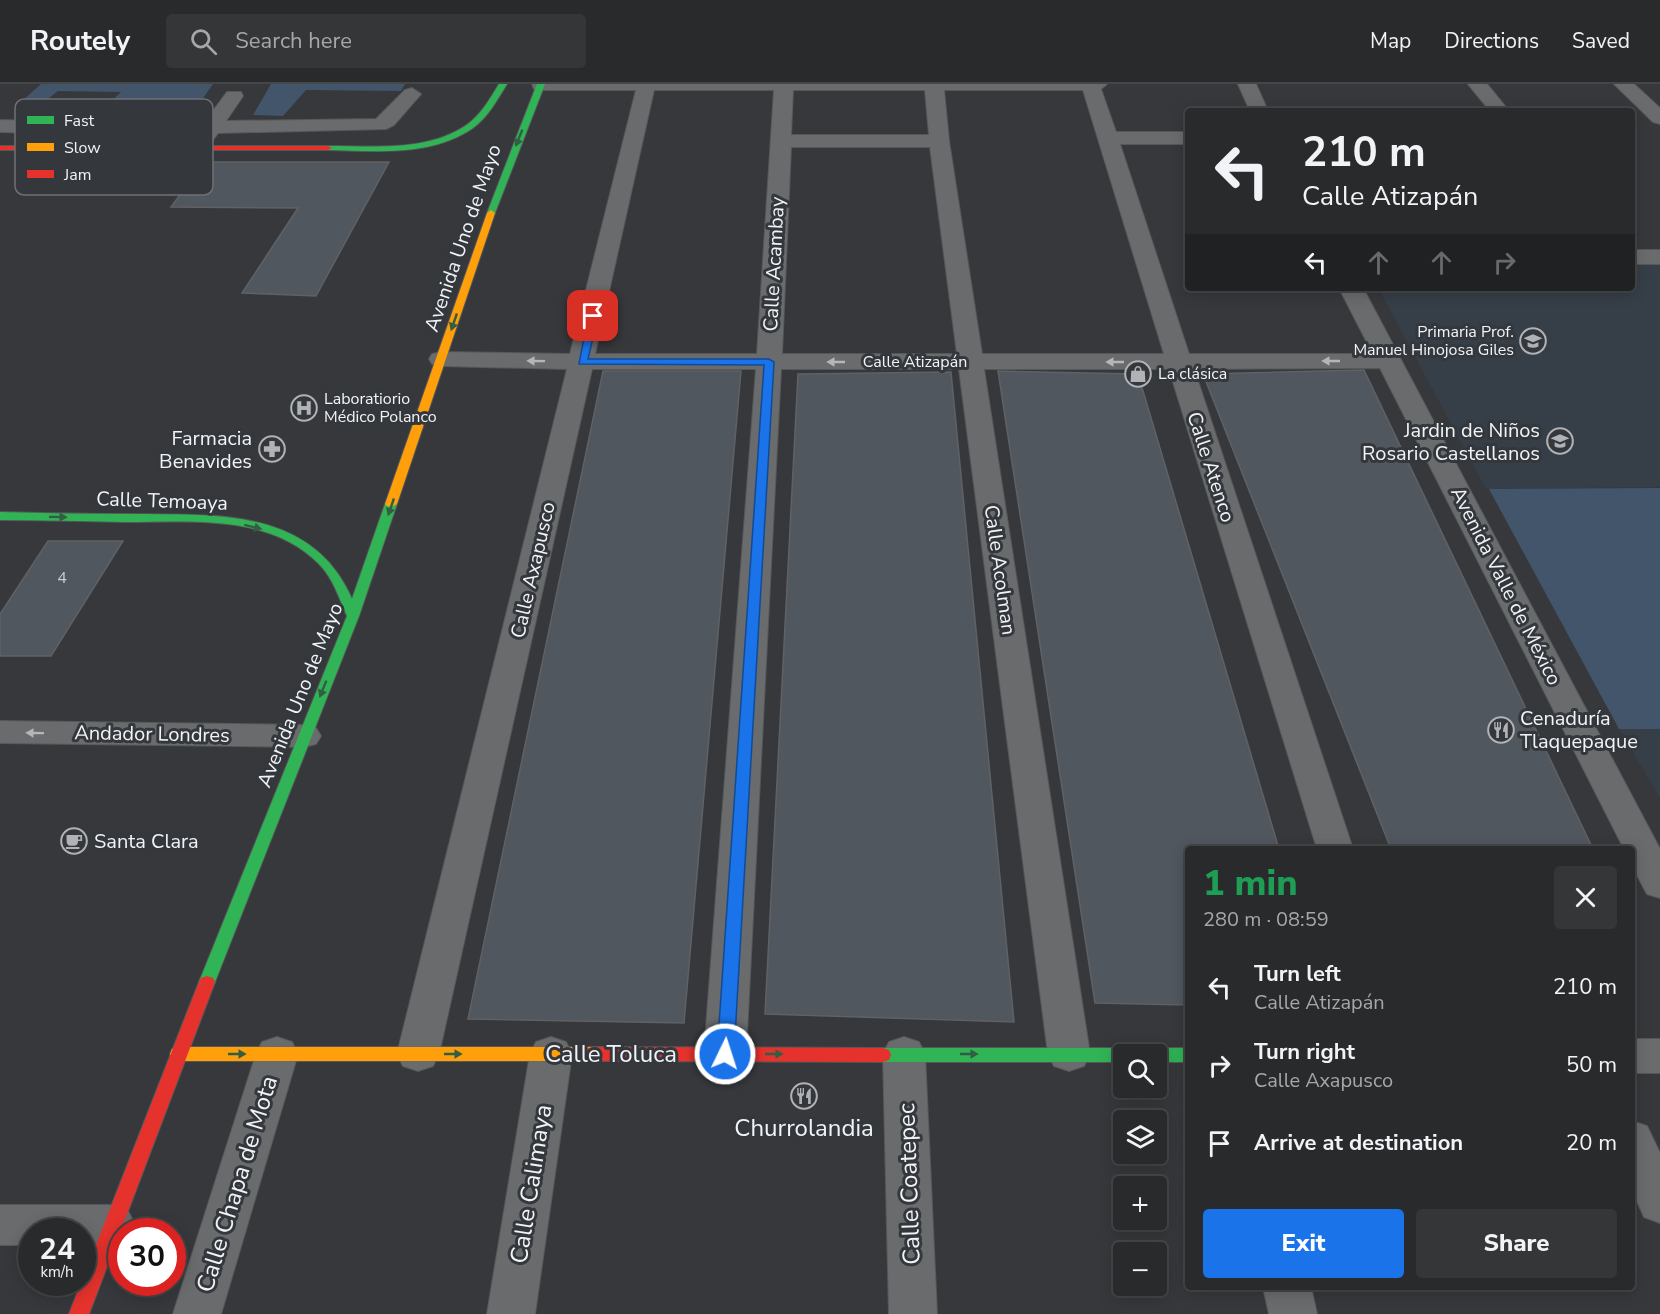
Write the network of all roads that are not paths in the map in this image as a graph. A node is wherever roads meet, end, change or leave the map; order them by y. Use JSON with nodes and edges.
{"nodes":[{"id":1,"x":1247,"y":84,"type":"edge"},
{"id":2,"x":1477,"y":84,"type":"edge"},
{"id":3,"x":1623,"y":84,"type":"edge"},
{"id":4,"x":540,"y":85,"type":"edge"},
{"id":5,"x":646,"y":85,"type":"edge"},
{"id":6,"x":709,"y":85,"type":"edge"},
{"id":7,"x":784,"y":85,"type":"edge"},
{"id":8,"x":858,"y":85,"type":"edge"},
{"id":9,"x":934,"y":85,"type":"edge"},
{"id":10,"x":1008,"y":85,"type":"edge"},
{"id":11,"x":1094,"y":85,"type":"edge"},
{"id":12,"x":500,"y":93,"type":"edge"},
{"id":13,"x":412,"y":94,"type":"dead end"},
{"id":14,"x":481,"y":94,"type":"dead end"},
{"id":15,"x":234,"y":96,"type":"dead end"},
{"id":16,"x":1258,"y":108,"type":"edge"},
{"id":17,"x":1497,"y":108,"type":"edge"},
{"id":18,"x":1660,"y":118,"type":"edge"},
{"id":19,"x":496,"y":121,"type":"dead end"},
{"id":20,"x":0,"y":126,"type":"edge"},
{"id":21,"x":15,"y":126,"type":"edge"},
{"id":22,"x":213,"y":126,"type":"edge"},
{"id":23,"x":213,"y":127,"type":"edge"},
{"id":24,"x":1106,"y":138,"type":"junction"},
{"id":25,"x":1185,"y":138,"type":"edge"},
{"id":26,"x":780,"y":141,"type":"junction"},
{"id":27,"x":939,"y":141,"type":"junction"},
{"id":28,"x":0,"y":148,"type":"edge"},
{"id":29,"x":15,"y":148,"type":"edge"},
{"id":30,"x":213,"y":149,"type":"edge"},
{"id":31,"x":231,"y":149,"type":"junction"},
{"id":32,"x":491,"y":168,"type":"dead end"},
{"id":33,"x":496,"y":197,"type":"junction"},
{"id":34,"x":1635,"y":257,"type":"edge"},
{"id":35,"x":1660,"y":257,"type":"edge"},
{"id":36,"x":1353,"y":291,"type":"edge"},
{"id":37,"x":441,"y":359,"type":"junction"},
{"id":38,"x":1389,"y":361,"type":"junction"},
{"id":39,"x":582,"y":362,"type":"junction"},
{"id":40,"x":769,"y":362,"type":"junction"},
{"id":41,"x":970,"y":362,"type":"junction"},
{"id":42,"x":1177,"y":362,"type":"junction"},
{"id":43,"x":0,"y":516,"type":"edge"},
{"id":44,"x":353,"y":616,"type":"junction"},
{"id":45,"x":0,"y":732,"type":"edge"},
{"id":46,"x":304,"y":736,"type":"junction"},
{"id":47,"x":1334,"y":846,"type":"edge"},
{"id":48,"x":1660,"y":884,"type":"edge"},
{"id":49,"x":178,"y":1054,"type":"junction"},
{"id":50,"x":277,"y":1054,"type":"junction"},
{"id":51,"x":418,"y":1054,"type":"junction"},
{"id":52,"x":551,"y":1054,"type":"junction"},
{"id":53,"x":725,"y":1054,"type":"junction"},
{"id":54,"x":904,"y":1054,"type":"junction"},
{"id":55,"x":1069,"y":1054,"type":"junction"},
{"id":56,"x":1185,"y":1055,"type":"edge"},
{"id":57,"x":1635,"y":1056,"type":"edge"},
{"id":58,"x":1660,"y":1056,"type":"edge"},
{"id":59,"x":1635,"y":1146,"type":"edge"},
{"id":60,"x":1660,"y":1203,"type":"edge"},
{"id":61,"x":115,"y":1218,"type":"edge"},
{"id":62,"x":0,"y":1225,"type":"edge"},
{"id":63,"x":108,"y":1226,"type":"edge"},
{"id":64,"x":108,"y":1237,"type":"edge"},
{"id":65,"x":1288,"y":1290,"type":"edge"},
{"id":66,"x":79,"y":1314,"type":"edge"},
{"id":67,"x":197,"y":1314,"type":"edge"},
{"id":68,"x":511,"y":1314,"type":"edge"},
{"id":69,"x":914,"y":1314,"type":"edge"},
{"id":70,"x":1293,"y":1314,"type":"edge"}],
"edges":[{"from":1,"to":16,"type":"street"},
{"from":2,"to":17,"type":"street"},
{"from":3,"to":18,"type":"street"},
{"from":4,"to":5,"type":"street"},
{"from":4,"to":33,"type":"street","name":"Avenida Uno de Mayo","one_way":true},
{"from":5,"to":6,"type":"street"},
{"from":5,"to":39,"type":"street","name":"Calle Axapusco"},
{"from":6,"to":7,"type":"street"},
{"from":7,"to":8,"type":"street"},
{"from":7,"to":26,"type":"street","name":"Calle Acambay"},
{"from":8,"to":9,"type":"street"},
{"from":9,"to":10,"type":"street"},
{"from":9,"to":27,"type":"street","name":"Calle Acolman"},
{"from":10,"to":11,"type":"street"},
{"from":11,"to":24,"type":"street","name":"Calle Atenco"},
{"from":12,"to":19,"type":"street"},
{"from":12,"to":31,"type":"street"},
{"from":13,"to":23,"type":"street"},
{"from":14,"to":31,"type":"street"},
{"from":15,"to":22,"type":"street"},
{"from":20,"to":21,"type":"street"},
{"from":24,"to":25,"type":"street"},
{"from":24,"to":42,"type":"street","name":"Calle Atenco"},
{"from":26,"to":27,"type":"street"},
{"from":26,"to":40,"type":"street","name":"Calle Acambay"},
{"from":27,"to":41,"type":"street","name":"Calle Acolman"},
{"from":28,"to":29,"type":"street"},
{"from":30,"to":31,"type":"street"},
{"from":32,"to":33,"type":"street"},
{"from":33,"to":37,"type":"street","name":"Avenida Uno de Mayo","one_way":true},
{"from":34,"to":35,"type":"street"},
{"from":36,"to":38,"type":"street","name":"Avenida Valle de México"},
{"from":39,"to":37,"type":"street","name":"Calle Atizapán","one_way":true},
{"from":37,"to":44,"type":"street","name":"Avenida Uno de Mayo","one_way":true},
{"from":38,"to":42,"type":"street","name":"Calle Atizapán","one_way":true},
{"from":38,"to":48,"type":"street","name":"Avenida Valle de México"},
{"from":39,"to":40,"type":"street","name":"Calle Atizapán"},
{"from":39,"to":51,"type":"street","name":"Calle Axapusco"},
{"from":41,"to":40,"type":"street","name":"Calle Atizapán","one_way":true},
{"from":40,"to":53,"type":"street","name":"Calle Acambay"},
{"from":42,"to":41,"type":"street","name":"Calle Atizapán","one_way":true},
{"from":41,"to":55,"type":"street","name":"Calle Acolman"},
{"from":42,"to":47,"type":"street","name":"Calle Atenco"},
{"from":43,"to":44,"type":"street","name":"Calle Temoaya","one_way":true},
{"from":44,"to":46,"type":"street","name":"Avenida Uno de Mayo","one_way":true},
{"from":46,"to":45,"type":"street","name":"Andador Londres","one_way":true},
{"from":46,"to":49,"type":"street","name":"Avenida Uno de Mayo"},
{"from":49,"to":50,"type":"street","name":"Calle Toluca","one_way":true},
{"from":49,"to":61,"type":"street","name":"Avenida Uno de Mayo"},
{"from":50,"to":51,"type":"street","name":"Calle Toluca"},
{"from":50,"to":67,"type":"street","name":"Calle Chapa de Mota"},
{"from":51,"to":52,"type":"street","name":"Calle Toluca","one_way":true},
{"from":52,"to":53,"type":"street","name":"Calle Toluca"},
{"from":52,"to":68,"type":"street","name":"Calle Calimaya"},
{"from":53,"to":54,"type":"street","name":"Calle Toluca","one_way":true},
{"from":54,"to":55,"type":"street","name":"Calle Toluca","one_way":true},
{"from":54,"to":69,"type":"street","name":"Calle Coatepec"},
{"from":55,"to":56,"type":"street","name":"Calle Toluca"},
{"from":57,"to":58,"type":"street"},
{"from":59,"to":60,"type":"street"},
{"from":62,"to":63,"type":"street"},
{"from":64,"to":66,"type":"street","name":"Avenida Uno de Mayo"},
{"from":65,"to":70,"type":"street"}]}
